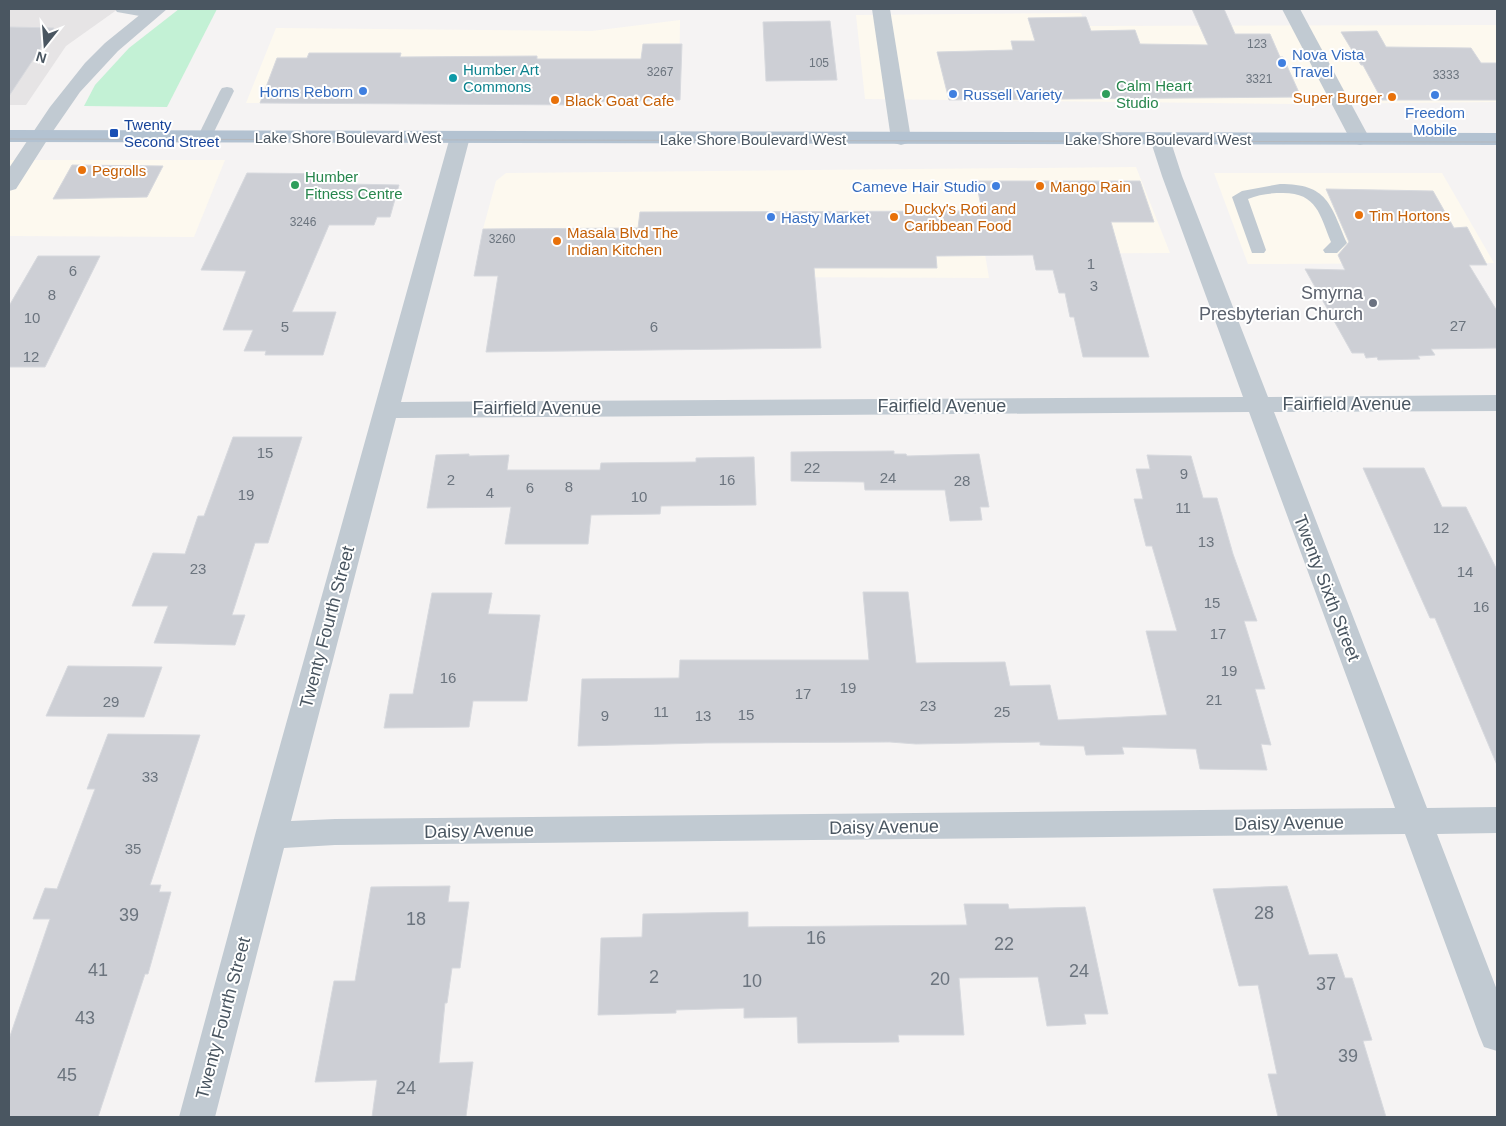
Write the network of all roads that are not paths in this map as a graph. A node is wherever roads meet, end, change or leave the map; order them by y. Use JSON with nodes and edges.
{"nodes":[{"id":1,"x":122,"y":9,"type":"edge"},
{"id":2,"x":881,"y":9,"type":"edge"},
{"id":3,"x":1291,"y":9,"type":"edge"},
{"id":4,"x":154,"y":11,"type":"edge"},
{"id":5,"x":227,"y":91,"type":"dead end"},
{"id":6,"x":9,"y":136,"type":"edge"},
{"id":7,"x":40,"y":136,"type":"junction"},
{"id":8,"x":205,"y":136,"type":"junction"},
{"id":9,"x":460,"y":137,"type":"junction"},
{"id":10,"x":1497,"y":138,"type":"edge"},
{"id":11,"x":901,"y":139,"type":"junction"},
{"id":12,"x":1160,"y":139,"type":"junction"},
{"id":13,"x":1360,"y":139,"type":"junction"},
{"id":14,"x":9,"y":186,"type":"edge"},
{"id":15,"x":1258,"y":250,"type":"dead end"},
{"id":16,"x":1331,"y":250,"type":"dead end"},
{"id":17,"x":1497,"y":403,"type":"edge"},
{"id":18,"x":1259,"y":405,"type":"junction"},
{"id":19,"x":386,"y":410,"type":"junction"},
{"id":20,"x":1497,"y":820,"type":"edge"},
{"id":21,"x":1415,"y":821,"type":"junction"},
{"id":22,"x":270,"y":835,"type":"junction"},
{"id":23,"x":1497,"y":1036,"type":"edge"},
{"id":24,"x":197,"y":1117,"type":"edge"}],
"edges":[{"from":1,"to":4,"type":"lane"},
{"from":2,"to":11,"type":"street"},
{"from":3,"to":13,"type":"street"},
{"from":4,"to":7,"type":"street"},
{"from":5,"to":8,"type":"lane"},
{"from":6,"to":7,"type":"main road","name":"Lake Shore Boulevard West"},
{"from":7,"to":8,"type":"main road","name":"Lake Shore Boulevard West"},
{"from":7,"to":14,"type":"street"},
{"from":8,"to":9,"type":"main road","name":"Lake Shore Boulevard West"},
{"from":9,"to":11,"type":"main road","name":"Lake Shore Boulevard West"},
{"from":9,"to":19,"type":"street","name":"Twenty Fourth Street"},
{"from":10,"to":13,"type":"main road","name":"Lake Shore Boulevard West"},
{"from":11,"to":12,"type":"main road","name":"Lake Shore Boulevard West"},
{"from":12,"to":13,"type":"main road","name":"Lake Shore Boulevard West"},
{"from":12,"to":18,"type":"street","name":"Twenty Sixth Street"},
{"from":15,"to":16,"type":"lane"},
{"from":17,"to":18,"type":"street","name":"Fairfield Avenue"},
{"from":18,"to":19,"type":"street","name":"Fairfield Avenue"},
{"from":18,"to":21,"type":"street","name":"Twenty Sixth Street"},
{"from":19,"to":22,"type":"street","name":"Twenty Fourth Street"},
{"from":20,"to":21,"type":"street","name":"Daisy Avenue"},
{"from":21,"to":22,"type":"street","name":"Daisy Avenue"},
{"from":21,"to":23,"type":"street","name":"Twenty Sixth Street"},
{"from":22,"to":24,"type":"street","name":"Twenty Fourth Street"}]}
